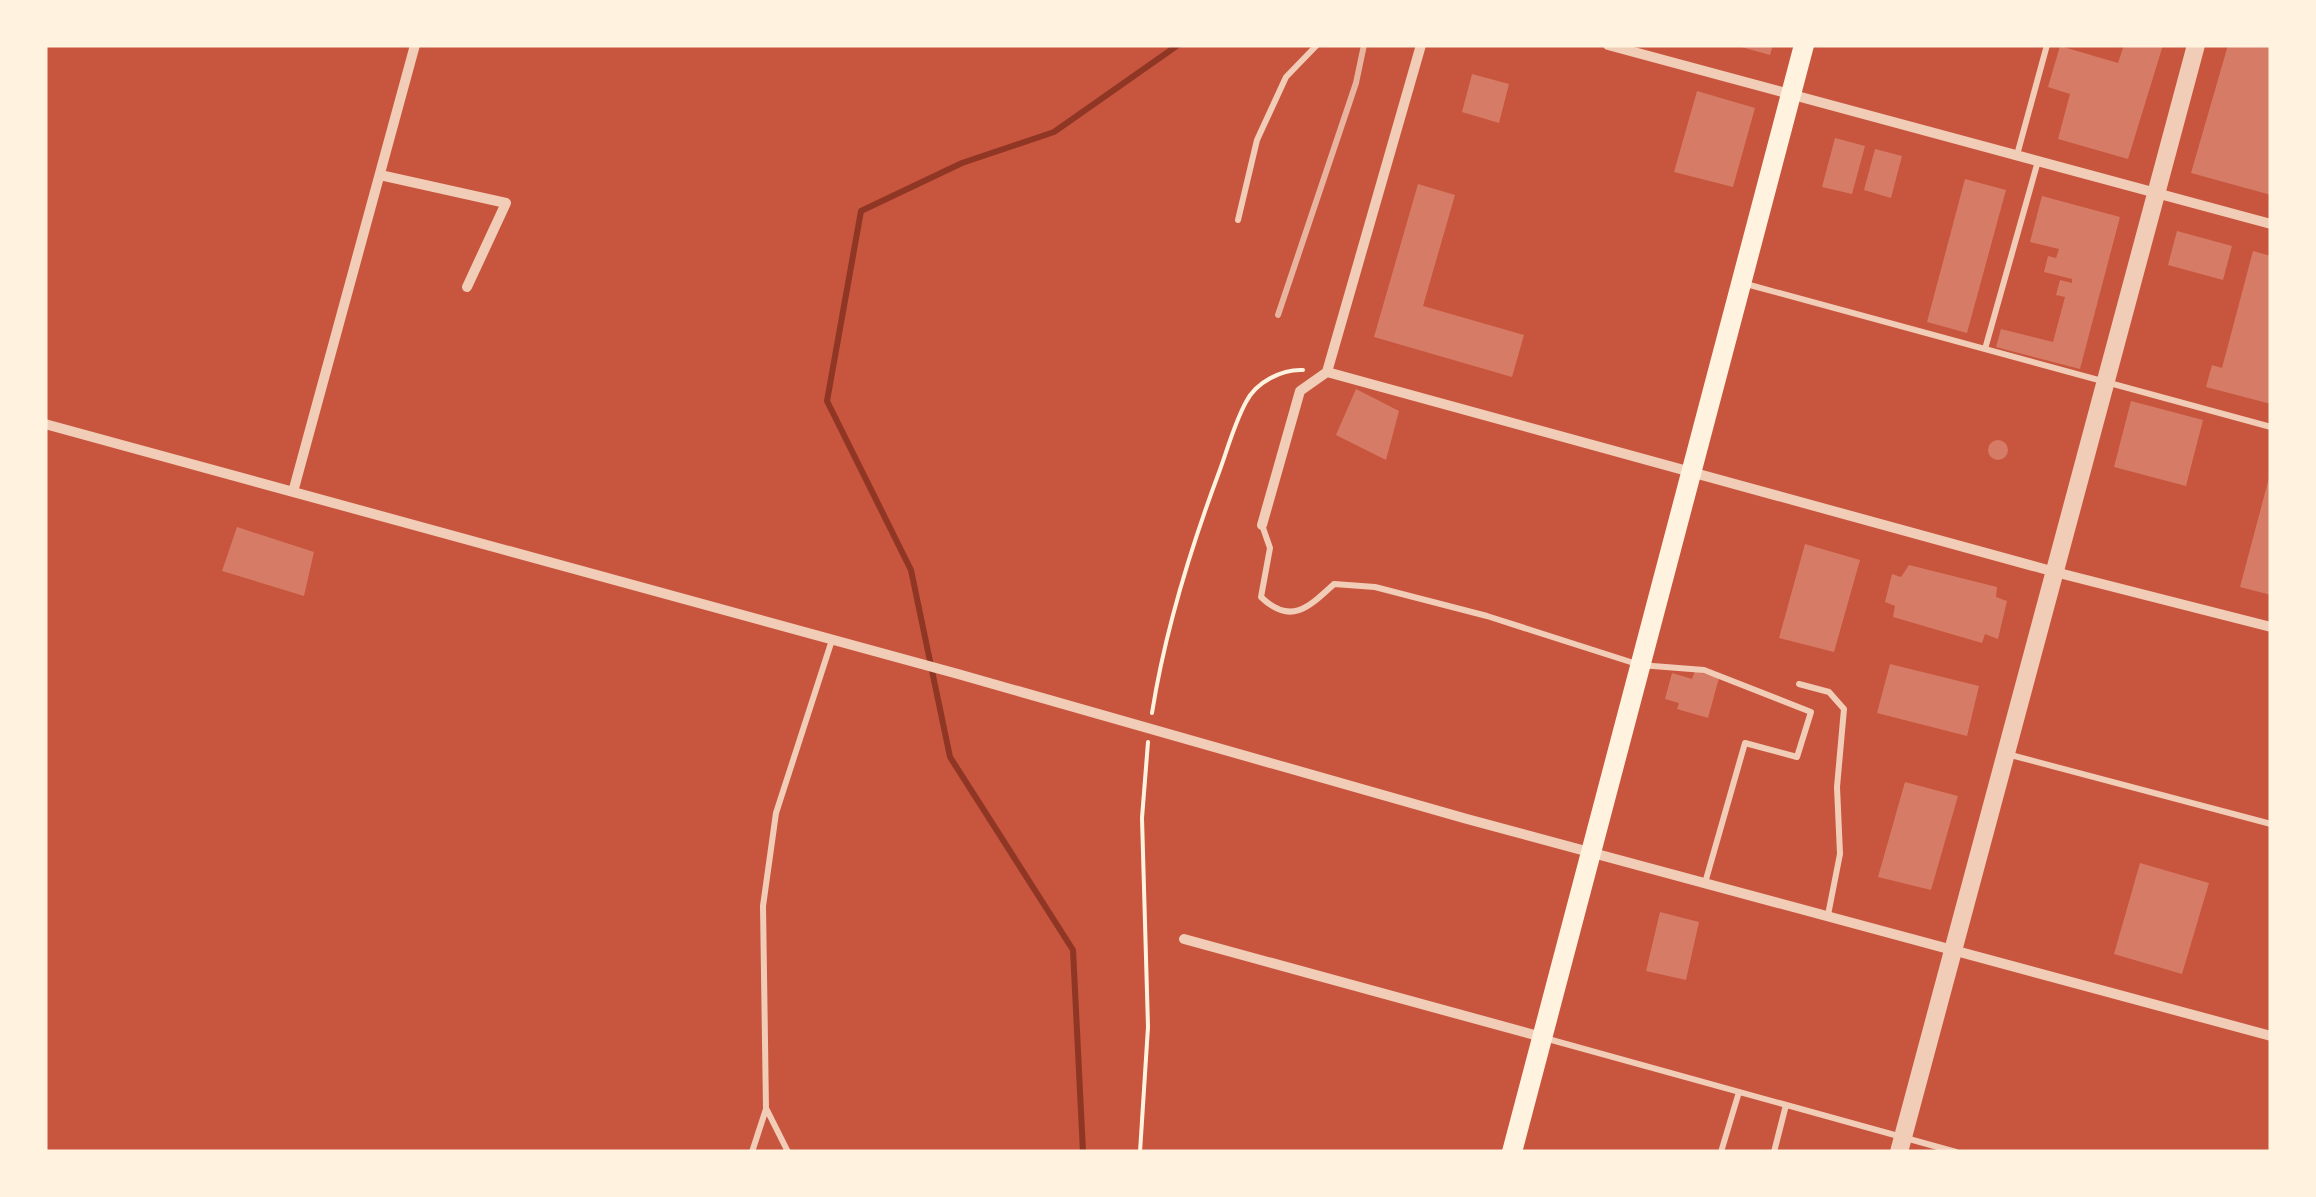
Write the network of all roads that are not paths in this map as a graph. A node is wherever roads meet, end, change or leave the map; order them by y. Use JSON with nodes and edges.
{"nodes":[{"id":1,"x":415,"y":45,"type":"edge"},
{"id":2,"x":1317,"y":45,"type":"edge"},
{"id":3,"x":1421,"y":45,"type":"edge"},
{"id":4,"x":1608,"y":45,"type":"edge"},
{"id":5,"x":1804,"y":45,"type":"edge"},
{"id":6,"x":2047,"y":45,"type":"edge"},
{"id":7,"x":2196,"y":45,"type":"edge"},
{"id":8,"x":1637,"y":49,"type":"edge"},
{"id":9,"x":1790,"y":96,"type":"junction"},
{"id":10,"x":2016,"y":156,"type":"junction"},
{"id":11,"x":2038,"y":162,"type":"junction"},
{"id":12,"x":380,"y":174,"type":"junction"},
{"id":13,"x":2156,"y":194,"type":"junction"},
{"id":14,"x":1238,"y":220,"type":"dead end"},
{"id":15,"x":2271,"y":224,"type":"edge"},
{"id":16,"x":1741,"y":283,"type":"junction"},
{"id":17,"x":468,"y":287,"type":"dead end"},
{"id":18,"x":1985,"y":348,"type":"junction"},
{"id":19,"x":1327,"y":372,"type":"junction"},
{"id":20,"x":2106,"y":381,"type":"junction"},
{"id":21,"x":45,"y":424,"type":"edge"},
{"id":22,"x":2271,"y":427,"type":"edge"},
{"id":23,"x":1692,"y":471,"type":"junction"},
{"id":24,"x":294,"y":492,"type":"junction"},
{"id":25,"x":1262,"y":525,"type":"joint"},
{"id":26,"x":2054,"y":572,"type":"junction"},
{"id":27,"x":2271,"y":627,"type":"edge"},
{"id":28,"x":832,"y":640,"type":"junction"},
{"id":29,"x":1640,"y":665,"type":"junction"},
{"id":30,"x":1799,"y":684,"type":"dead end"},
{"id":31,"x":2006,"y":754,"type":"junction"},
{"id":32,"x":2271,"y":824,"type":"edge"},
{"id":33,"x":1591,"y":852,"type":"junction"},
{"id":34,"x":1705,"y":883,"type":"junction"},
{"id":35,"x":1828,"y":916,"type":"junction"},
{"id":36,"x":1184,"y":939,"type":"dead end"},
{"id":37,"x":1953,"y":948,"type":"junction"},
{"id":38,"x":2271,"y":1036,"type":"edge"},
{"id":39,"x":1542,"y":1038,"type":"junction"},
{"id":40,"x":1739,"y":1092,"type":"junction"},
{"id":41,"x":1786,"y":1105,"type":"junction"},
{"id":42,"x":766,"y":1109,"type":"junction"},
{"id":43,"x":1901,"y":1145,"type":"edge"},
{"id":44,"x":752,"y":1152,"type":"edge"},
{"id":45,"x":788,"y":1152,"type":"edge"},
{"id":46,"x":1512,"y":1152,"type":"edge"},
{"id":47,"x":1721,"y":1152,"type":"edge"},
{"id":48,"x":1774,"y":1152,"type":"edge"},
{"id":49,"x":1956,"y":1152,"type":"edge"}],
"edges":[{"from":1,"to":12,"type":"street"},
{"from":2,"to":14,"type":"lane"},
{"from":3,"to":19,"type":"street"},
{"from":4,"to":8,"type":"street"},
{"from":5,"to":9,"type":"main road"},
{"from":6,"to":10,"type":"lane"},
{"from":7,"to":13,"type":"street"},
{"from":8,"to":9,"type":"street"},
{"from":9,"to":10,"type":"street"},
{"from":9,"to":16,"type":"main road"},
{"from":10,"to":11,"type":"street"},
{"from":11,"to":13,"type":"street"},
{"from":11,"to":18,"type":"lane"},
{"from":12,"to":17,"type":"street"},
{"from":12,"to":24,"type":"street"},
{"from":13,"to":15,"type":"street"},
{"from":13,"to":20,"type":"street"},
{"from":16,"to":18,"type":"lane"},
{"from":16,"to":23,"type":"main road"},
{"from":18,"to":20,"type":"lane"},
{"from":19,"to":23,"type":"street"},
{"from":19,"to":25,"type":"street"},
{"from":20,"to":22,"type":"lane"},
{"from":20,"to":26,"type":"street"},
{"from":21,"to":24,"type":"street"},
{"from":23,"to":26,"type":"street"},
{"from":23,"to":29,"type":"main road"},
{"from":24,"to":28,"type":"street"},
{"from":25,"to":29,"type":"lane"},
{"from":26,"to":27,"type":"street"},
{"from":26,"to":31,"type":"street"},
{"from":28,"to":33,"type":"street"},
{"from":28,"to":42,"type":"lane"},
{"from":29,"to":33,"type":"main road"},
{"from":29,"to":34,"type":"lane"},
{"from":30,"to":35,"type":"lane"},
{"from":31,"to":32,"type":"lane"},
{"from":31,"to":37,"type":"street"},
{"from":33,"to":34,"type":"street"},
{"from":33,"to":39,"type":"main road"},
{"from":34,"to":35,"type":"street"},
{"from":35,"to":37,"type":"street"},
{"from":36,"to":39,"type":"street"},
{"from":37,"to":38,"type":"street"},
{"from":37,"to":43,"type":"street"},
{"from":39,"to":40,"type":"lane"},
{"from":39,"to":46,"type":"main road"},
{"from":40,"to":41,"type":"lane"},
{"from":40,"to":47,"type":"lane"},
{"from":41,"to":43,"type":"lane"},
{"from":41,"to":48,"type":"lane"},
{"from":42,"to":44,"type":"lane"},
{"from":42,"to":45,"type":"lane"},
{"from":43,"to":49,"type":"lane"}]}
